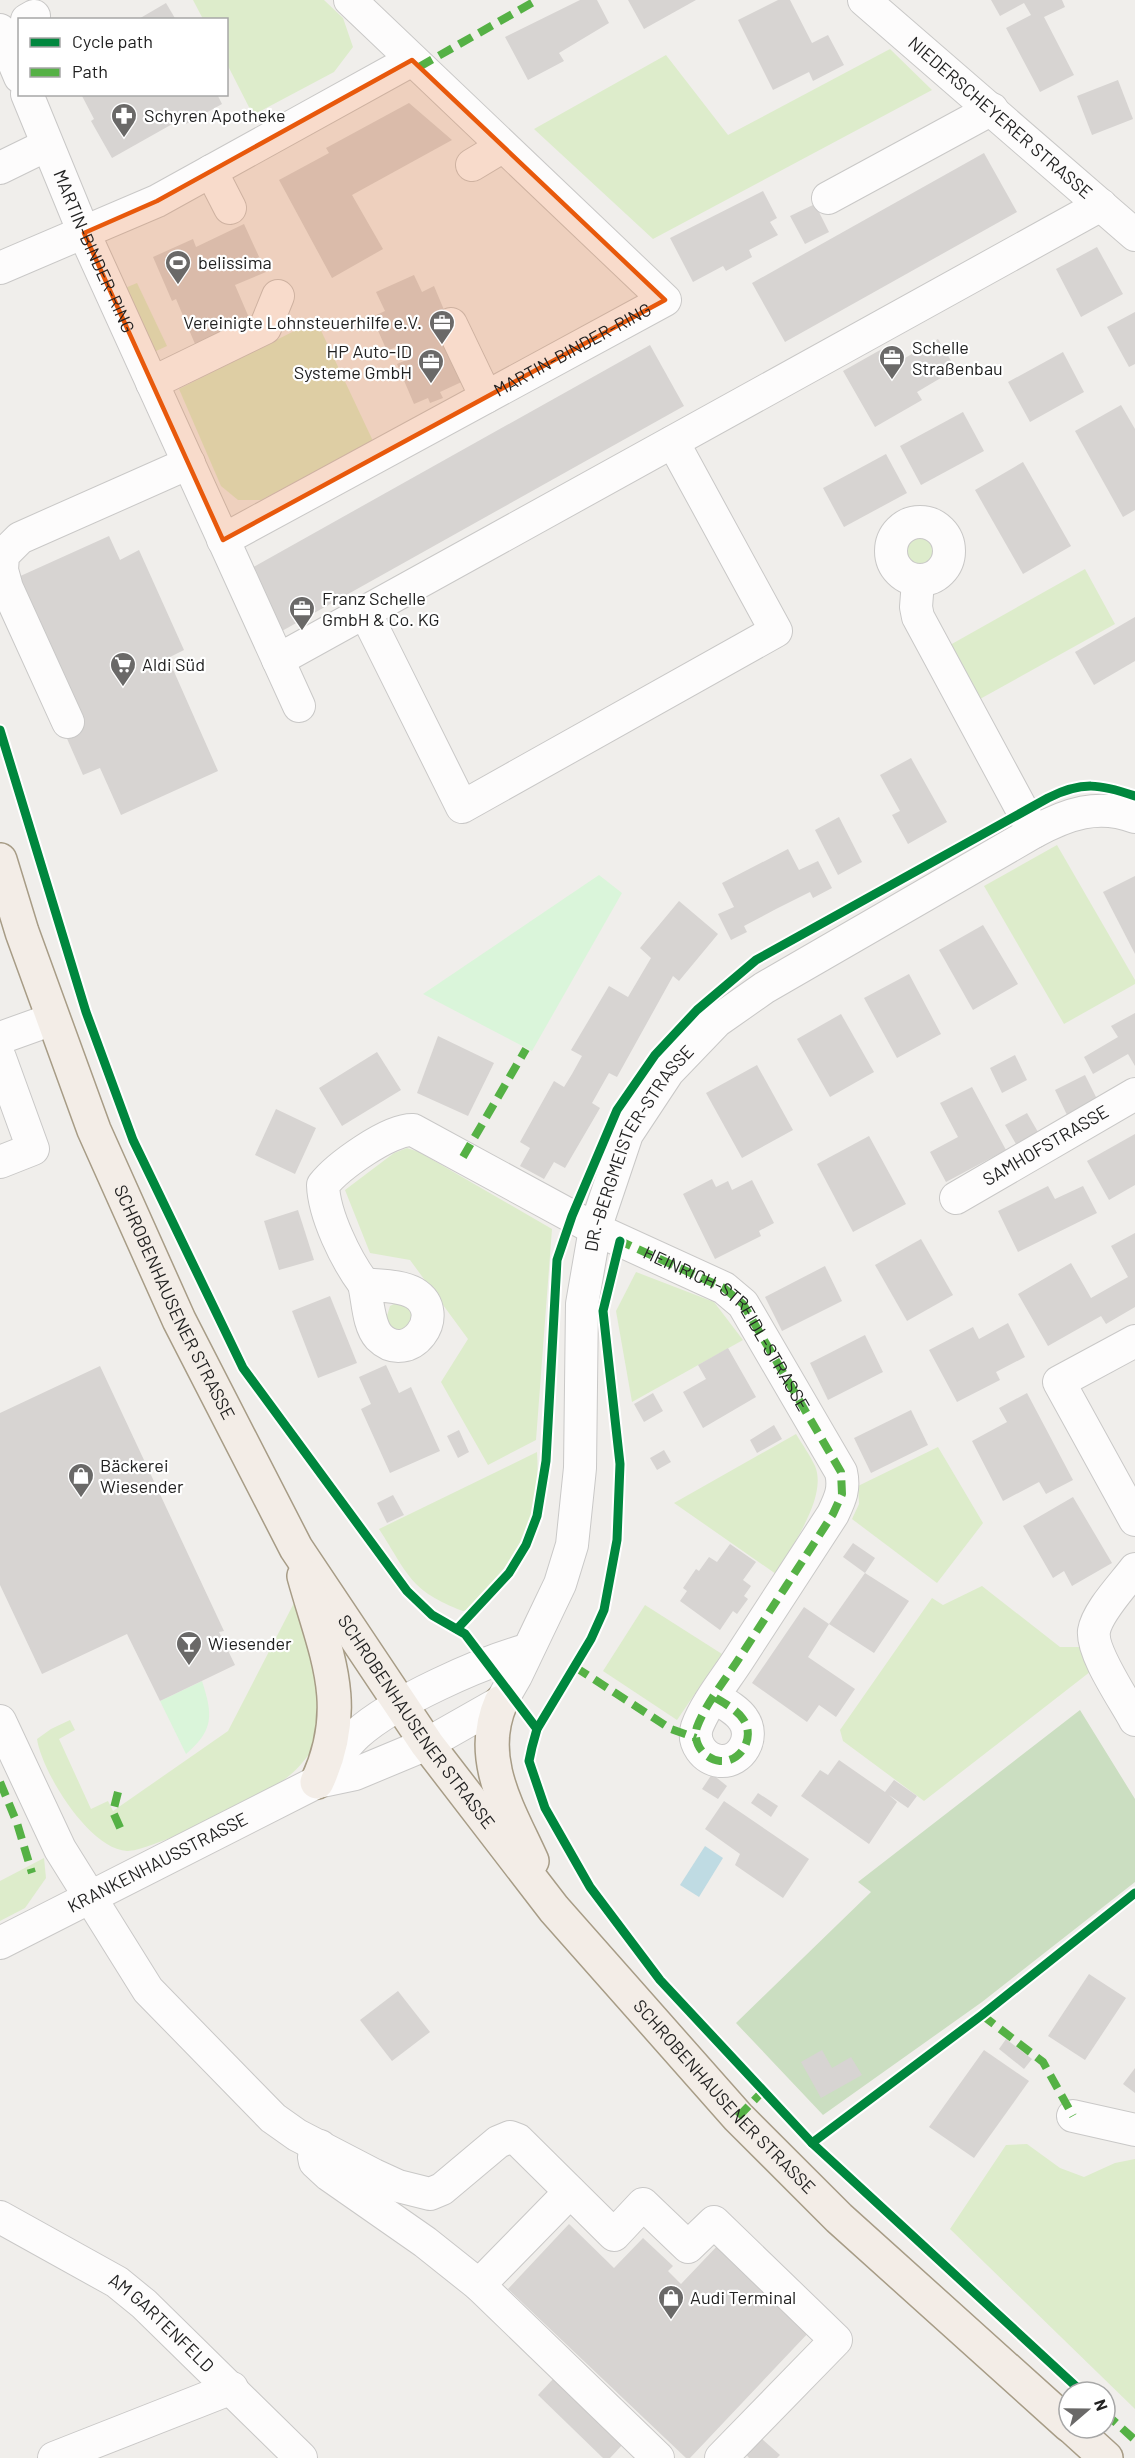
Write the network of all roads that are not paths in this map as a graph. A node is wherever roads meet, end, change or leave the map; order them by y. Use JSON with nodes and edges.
{"nodes":[{"id":1,"x":350,"y":0,"type":"edge"},
{"id":2,"x":864,"y":0,"type":"edge"},
{"id":3,"x":16,"y":24,"type":"edge"},
{"id":4,"x":18,"y":50,"type":"edge"},
{"id":5,"x":412,"y":60,"type":"junction"},
{"id":6,"x":28,"y":96,"type":"edge"},
{"id":7,"x":992,"y":109,"type":"junction"},
{"id":8,"x":47,"y":146,"type":"junction"},
{"id":9,"x":502,"y":147,"type":"junction"},
{"id":10,"x":472,"y":165,"type":"dead end"},
{"id":11,"x":0,"y":168,"type":"edge"},
{"id":12,"x":211,"y":171,"type":"junction"},
{"id":13,"x":828,"y":198,"type":"dead end"},
{"id":14,"x":1101,"y":205,"type":"junction"},
{"id":15,"x":230,"y":208,"type":"dead end"},
{"id":16,"x":84,"y":233,"type":"junction"},
{"id":17,"x":1135,"y":235,"type":"edge"},
{"id":18,"x":0,"y":268,"type":"edge"},
{"id":19,"x":278,"y":296,"type":"dead end"},
{"id":20,"x":451,"y":324,"type":"dead end"},
{"id":21,"x":152,"y":383,"type":"junction"},
{"id":22,"x":486,"y":397,"type":"junction"},
{"id":23,"x":673,"y":442,"type":"junction"},
{"id":24,"x":189,"y":463,"type":"junction"},
{"id":25,"x":223,"y":540,"type":"junction"},
{"id":26,"x":918,"y":581,"type":"dead end"},
{"id":27,"x":364,"y":612,"type":"junction"},
{"id":28,"x":278,"y":660,"type":"junction"},
{"id":29,"x":299,"y":706,"type":"dead end"},
{"id":30,"x":68,"y":722,"type":"dead end"},
{"id":31,"x":1135,"y":817,"type":"edge"},
{"id":32,"x":1034,"y":832,"type":"junction"},
{"id":33,"x":0,"y":860,"type":"edge"},
{"id":34,"x":53,"y":1019,"type":"junction"},
{"id":35,"x":0,"y":1038,"type":"edge"},
{"id":36,"x":0,"y":1058,"type":"edge"},
{"id":37,"x":1135,"y":1094,"type":"edge"},
{"id":38,"x":0,"y":1162,"type":"edge"},
{"id":39,"x":956,"y":1198,"type":"dead end"},
{"id":40,"x":595,"y":1229,"type":"junction"},
{"id":41,"x":363,"y":1284,"type":"dead end"},
{"id":42,"x":1135,"y":1341,"type":"edge"},
{"id":43,"x":1135,"y":1520,"type":"edge"},
{"id":44,"x":296,"y":1548,"type":"junction"},
{"id":45,"x":1135,"y":1569,"type":"edge"},
{"id":46,"x":527,"y":1650,"type":"junction"},
{"id":47,"x":714,"y":1697,"type":"dead end"},
{"id":48,"x":501,"y":1702,"type":"junction"},
{"id":49,"x":401,"y":1704,"type":"junction"},
{"id":50,"x":1135,"y":1720,"type":"edge"},
{"id":51,"x":4,"y":1739,"type":"edge"},
{"id":52,"x":427,"y":1744,"type":"junction"},
{"id":53,"x":317,"y":1782,"type":"junction"},
{"id":54,"x":89,"y":1898,"type":"junction"},
{"id":55,"x":554,"y":1910,"type":"junction"},
{"id":56,"x":0,"y":1943,"type":"edge"},
{"id":57,"x":1073,"y":2116,"type":"dead end"},
{"id":58,"x":1135,"y":2130,"type":"edge"},
{"id":59,"x":320,"y":2146,"type":"junction"},
{"id":60,"x":570,"y":2192,"type":"junction"},
{"id":61,"x":0,"y":2217,"type":"edge"},
{"id":62,"x":479,"y":2285,"type":"junction"},
{"id":63,"x":232,"y":2388,"type":"junction"},
{"id":64,"x":1057,"y":2413,"type":"edge"},
{"id":65,"x":1086,"y":2440,"type":"edge"},
{"id":66,"x":54,"y":2458,"type":"edge"},
{"id":67,"x":301,"y":2458,"type":"edge"},
{"id":68,"x":658,"y":2458,"type":"edge"},
{"id":69,"x":721,"y":2458,"type":"edge"},
{"id":70,"x":1106,"y":2458,"type":"edge"}],
"edges":[{"from":1,"to":5,"type":"street","name":"MARTIN-BINDER-RING"},
{"from":2,"to":7,"type":"street","name":"NIEDERSCHEYERER STRASSE"},
{"from":3,"to":4,"type":"street"},
{"from":5,"to":9,"type":"street","name":"MARTIN-BINDER-RING"},
{"from":5,"to":12,"type":"street"},
{"from":6,"to":8,"type":"street","name":"MARTIN-BINDER-RING"},
{"from":7,"to":13,"type":"street"},
{"from":7,"to":14,"type":"street","name":"NIEDERSCHEYERER STRASSE"},
{"from":8,"to":11,"type":"street"},
{"from":8,"to":16,"type":"street","name":"MARTIN-BINDER-RING"},
{"from":9,"to":10,"type":"street"},
{"from":9,"to":22,"type":"street","name":"MARTIN-BINDER-RING"},
{"from":12,"to":15,"type":"street"},
{"from":12,"to":16,"type":"street"},
{"from":14,"to":17,"type":"street","name":"NIEDERSCHEYERER STRASSE"},
{"from":14,"to":23,"type":"street"},
{"from":16,"to":18,"type":"street"},
{"from":16,"to":21,"type":"street","name":"MARTIN-BINDER-RING"},
{"from":19,"to":21,"type":"street"},
{"from":20,"to":22,"type":"street"},
{"from":21,"to":24,"type":"street","name":"MARTIN-BINDER-RING"},
{"from":22,"to":25,"type":"street","name":"MARTIN-BINDER-RING"},
{"from":23,"to":27,"type":"street"},
{"from":23,"to":27,"type":"street"},
{"from":24,"to":25,"type":"street","name":"MARTIN-BINDER-RING"},
{"from":24,"to":30,"type":"street"},
{"from":25,"to":28,"type":"street","name":"MARTIN-BINDER-RING"},
{"from":26,"to":32,"type":"street"},
{"from":27,"to":28,"type":"street"},
{"from":28,"to":29,"type":"street","name":"MARTIN-BINDER-RING"},
{"from":31,"to":32,"type":"street","name":"DR.-BERGMEISTER-STRASSE"},
{"from":32,"to":40,"type":"street","name":"DR.-BERGMEISTER-STRASSE"},
{"from":33,"to":34,"type":"main road","name":"SCHROBENHAUSENER STRASSE"},
{"from":34,"to":35,"type":"street"},
{"from":34,"to":44,"type":"main road","name":"SCHROBENHAUSENER STRASSE"},
{"from":36,"to":38,"type":"street"},
{"from":37,"to":39,"type":"street","name":"SAMHOFSTRASSE"},
{"from":40,"to":41,"type":"street","name":"HEINRICH-STREIDL-STRASSE"},
{"from":40,"to":46,"type":"street","name":"DR.-BERGMEISTER-STRASSE"},
{"from":40,"to":47,"type":"street","name":"HEINRICH-STREIDL-STRASSE"},
{"from":42,"to":43,"type":"street"},
{"from":44,"to":49,"type":"main road","name":"SCHROBENHAUSENER STRASSE"},
{"from":44,"to":53,"type":"main road"},
{"from":45,"to":50,"type":"street"},
{"from":46,"to":48,"type":"street","name":"DR.-BERGMEISTER-STRASSE"},
{"from":46,"to":49,"type":"street"},
{"from":48,"to":52,"type":"street"},
{"from":48,"to":55,"type":"main road"},
{"from":49,"to":52,"type":"main road","name":"SCHROBENHAUSENER STRASSE"},
{"from":49,"to":53,"type":"street","name":"KRANKENHAUSSTRASSE"},
{"from":51,"to":54,"type":"street"},
{"from":52,"to":53,"type":"street","name":"KRANKENHAUSSTRASSE"},
{"from":52,"to":55,"type":"main road","name":"SCHROBENHAUSENER STRASSE"},
{"from":53,"to":54,"type":"street","name":"KRANKENHAUSSTRASSE"},
{"from":54,"to":56,"type":"street","name":"KRANKENHAUSSTRASSE"},
{"from":54,"to":59,"type":"street"},
{"from":55,"to":64,"type":"main road","name":"SCHROBENHAUSENER STRASSE"},
{"from":57,"to":58,"type":"street"},
{"from":59,"to":60,"type":"street"},
{"from":59,"to":62,"type":"street"},
{"from":60,"to":62,"type":"street"},
{"from":60,"to":69,"type":"street"},
{"from":61,"to":63,"type":"street","name":"AM GARTENFELD"},
{"from":62,"to":68,"type":"street"},
{"from":63,"to":66,"type":"street"},
{"from":63,"to":67,"type":"street","name":"AM GARTENFELD"},
{"from":65,"to":70,"type":"main road"}]}
